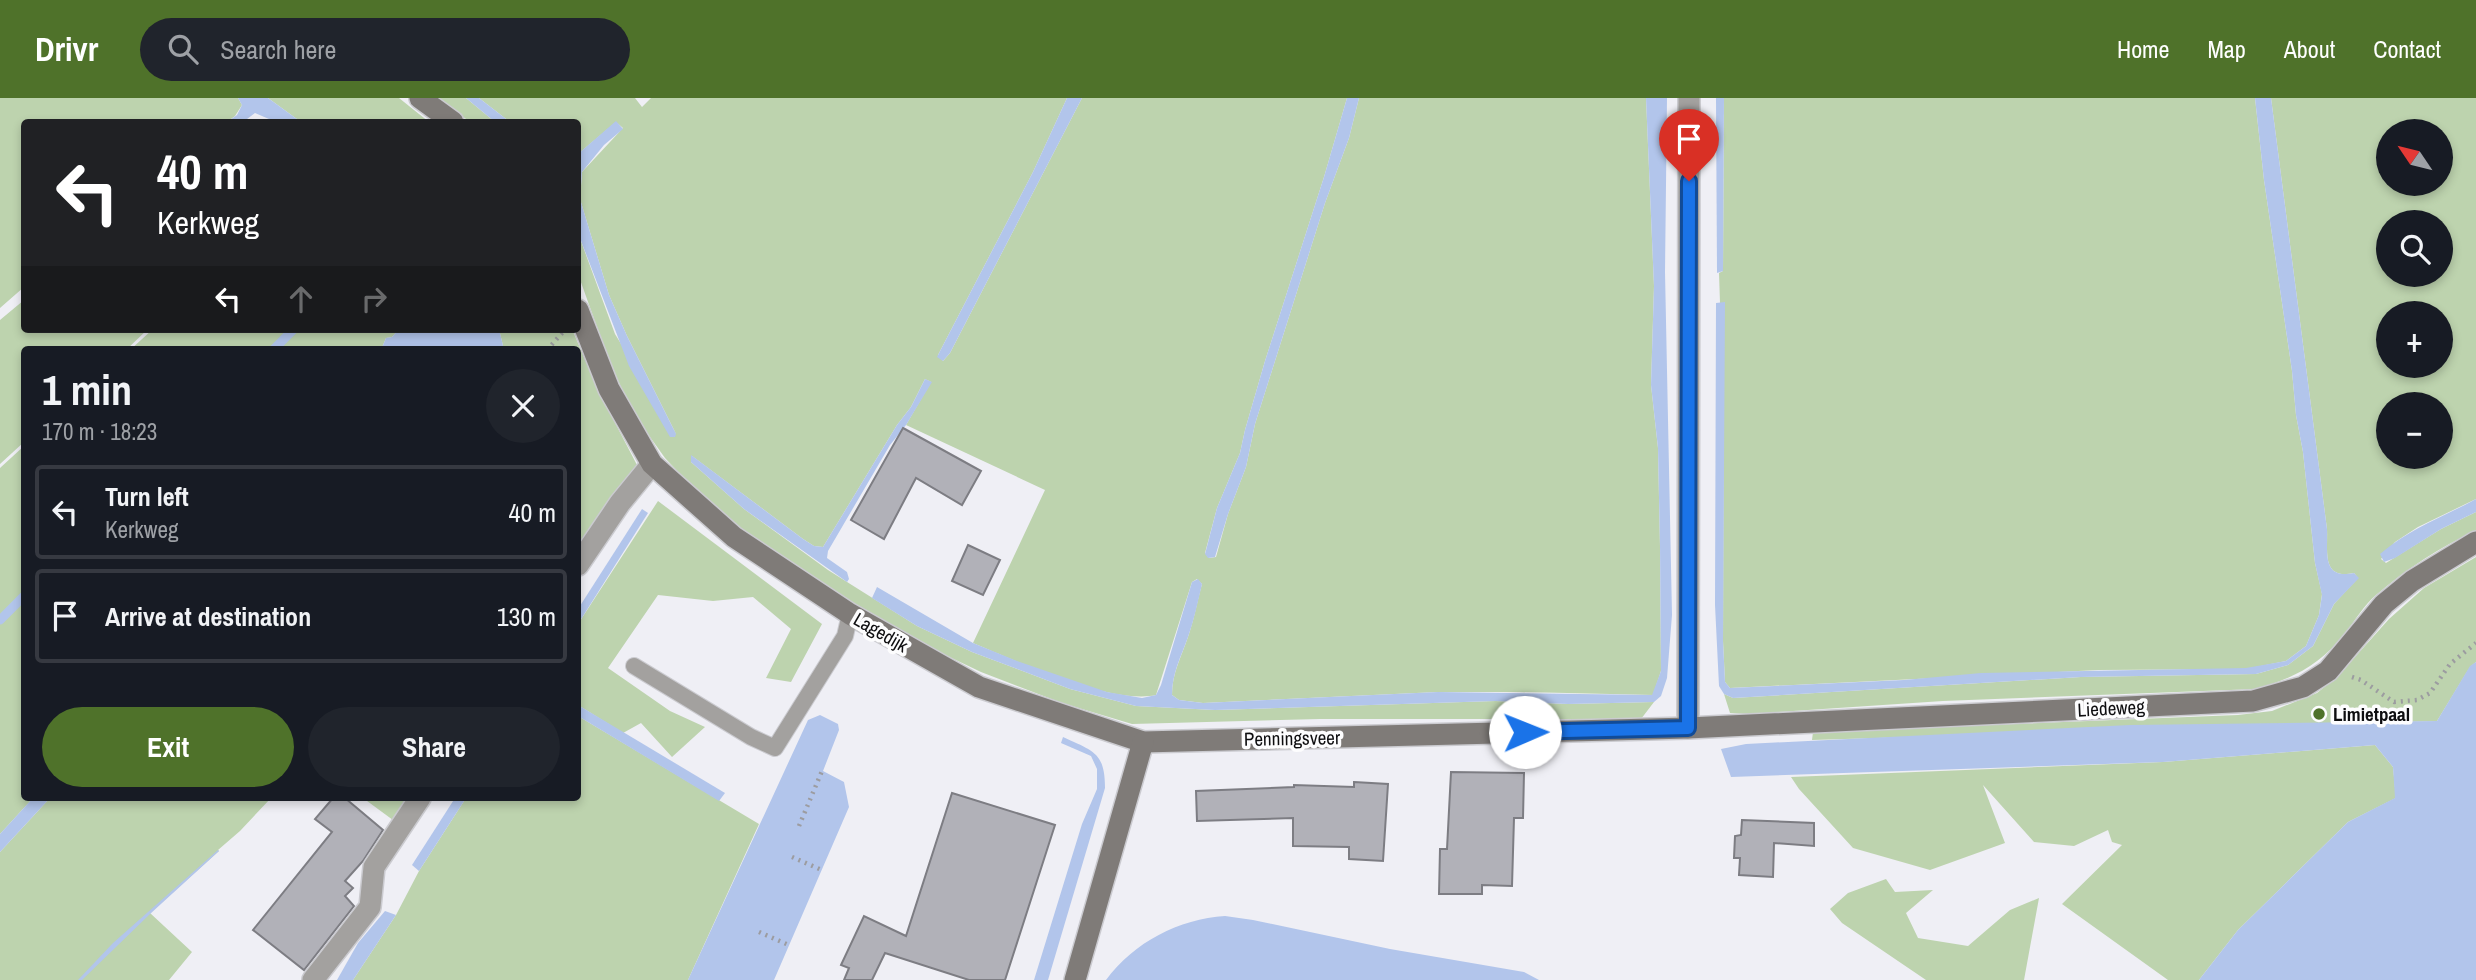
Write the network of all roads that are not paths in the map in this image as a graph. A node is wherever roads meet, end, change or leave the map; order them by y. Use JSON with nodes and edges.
{"nodes":[{"id":1,"x":420,"y":98,"type":"edge"},
{"id":2,"x":1689,"y":98,"type":"edge"},
{"id":3,"x":449,"y":119,"type":"edge"},
{"id":4,"x":581,"y":318,"type":"edge"},
{"id":5,"x":652,"y":464,"type":"junction"},
{"id":6,"x":2476,"y":542,"type":"edge"},
{"id":7,"x":581,"y":561,"type":"edge"},
{"id":8,"x":850,"y":614,"type":"junction"},
{"id":9,"x":634,"y":666,"type":"dead end"},
{"id":10,"x":1688,"y":728,"type":"junction"},
{"id":11,"x":1143,"y":741,"type":"junction"},
{"id":12,"x":418,"y":801,"type":"edge"},
{"id":13,"x":313,"y":980,"type":"edge"},
{"id":14,"x":1075,"y":980,"type":"edge"}],
"edges":[{"from":1,"to":3,"type":"street"},
{"from":2,"to":10,"type":"street"},
{"from":4,"to":5,"type":"street","name":"Lagedijk"},
{"from":5,"to":7,"type":"street"},
{"from":5,"to":8,"type":"street","name":"Lagedijk"},
{"from":6,"to":10,"type":"street","name":"Liedeweg"},
{"from":8,"to":9,"type":"lane"},
{"from":8,"to":11,"type":"street","name":"Lagedijk"},
{"from":10,"to":11,"type":"street","name":"Penningsveer"},
{"from":11,"to":14,"type":"street"},
{"from":12,"to":13,"type":"street"}]}
